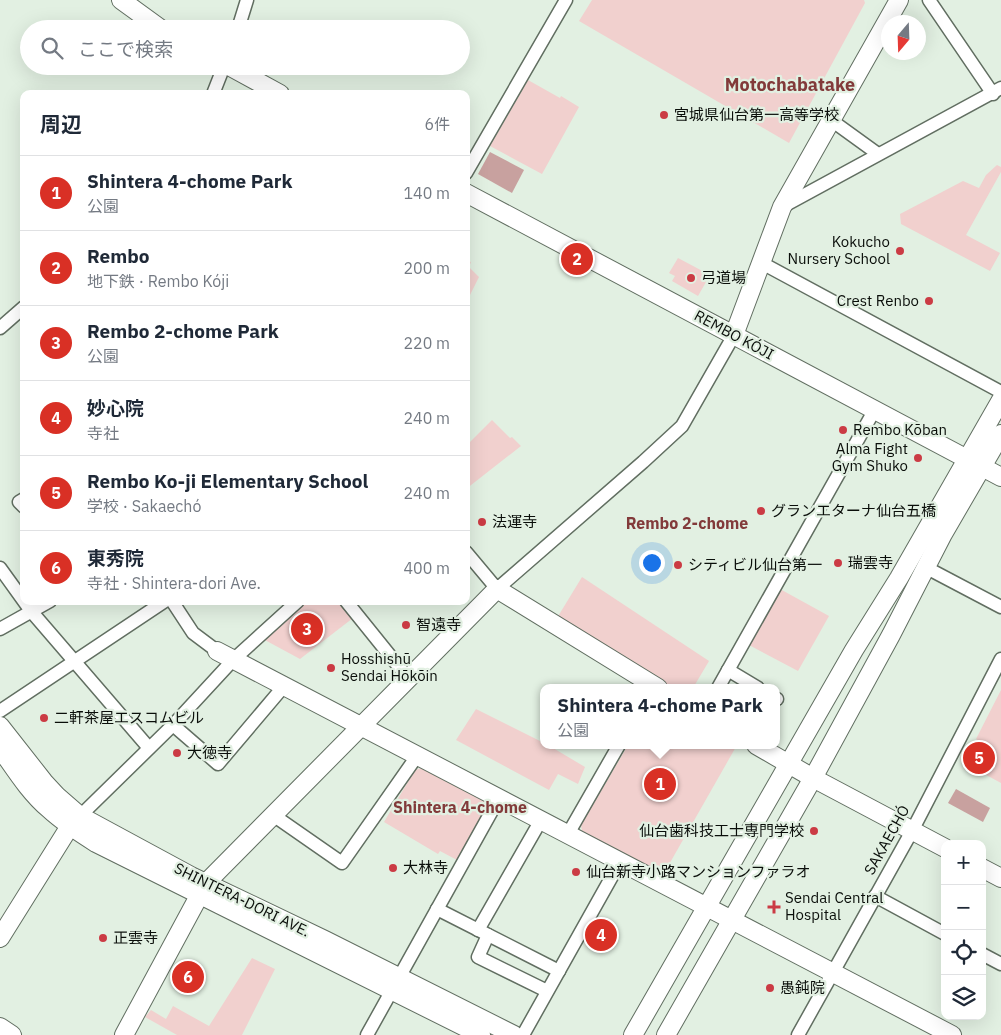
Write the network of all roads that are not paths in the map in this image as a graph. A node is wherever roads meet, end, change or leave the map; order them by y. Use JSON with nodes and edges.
{"nodes":[{"id":1,"x":121,"y":0,"type":"edge"},
{"id":2,"x":247,"y":0,"type":"edge"},
{"id":3,"x":566,"y":0,"type":"edge"},
{"id":4,"x":899,"y":0,"type":"edge"},
{"id":5,"x":929,"y":0,"type":"edge"},
{"id":6,"x":149,"y":20,"type":"edge"},
{"id":7,"x":241,"y":20,"type":"edge"},
{"id":8,"x":220,"y":75,"type":"edge"},
{"id":9,"x":245,"y":75,"type":"edge"},
{"id":10,"x":215,"y":90,"type":"edge"},
{"id":11,"x":273,"y":90,"type":"edge"},
{"id":12,"x":997,"y":91,"type":"edge"},
{"id":13,"x":830,"y":120,"type":"junction"},
{"id":14,"x":878,"y":154,"type":"junction"},
{"id":15,"x":470,"y":166,"type":"edge"},
{"id":16,"x":470,"y":195,"type":"edge"},
{"id":17,"x":782,"y":207,"type":"junction"},
{"id":18,"x":760,"y":262,"type":"junction"},
{"id":19,"x":20,"y":313,"type":"edge"},
{"id":20,"x":0,"y":328,"type":"edge"},
{"id":21,"x":734,"y":335,"type":"junction"},
{"id":22,"x":1001,"y":392,"type":"edge"},
{"id":23,"x":1001,"y":400,"type":"edge"},
{"id":24,"x":874,"y":411,"type":"junction"},
{"id":25,"x":1001,"y":434,"type":"edge"},
{"id":26,"x":974,"y":463,"type":"junction"},
{"id":27,"x":1001,"y":477,"type":"edge"},
{"id":28,"x":470,"y":557,"type":"edge"},
{"id":29,"x":925,"y":567,"type":"junction"},
{"id":30,"x":0,"y":568,"type":"edge"},
{"id":31,"x":497,"y":589,"type":"junction"},
{"id":32,"x":20,"y":596,"type":"edge"},
{"id":33,"x":26,"y":605,"type":"edge"},
{"id":34,"x":43,"y":605,"type":"edge"},
{"id":35,"x":159,"y":605,"type":"edge"},
{"id":36,"x":175,"y":605,"type":"edge"},
{"id":37,"x":294,"y":605,"type":"edge"},
{"id":38,"x":349,"y":605,"type":"edge"},
{"id":39,"x":1001,"y":607,"type":"edge"},
{"id":40,"x":31,"y":612,"type":"junction"},
{"id":41,"x":0,"y":629,"type":"edge"},
{"id":42,"x":217,"y":651,"type":"joint"},
{"id":43,"x":1001,"y":659,"type":"edge"},
{"id":44,"x":233,"y":660,"type":"junction"},
{"id":45,"x":75,"y":662,"type":"junction"},
{"id":46,"x":728,"y":670,"type":"junction"},
{"id":47,"x":408,"y":678,"type":"junction"},
{"id":48,"x":650,"y":684,"type":"edge"},
{"id":49,"x":720,"y":684,"type":"edge"},
{"id":50,"x":751,"y":684,"type":"edge"},
{"id":51,"x":284,"y":686,"type":"junction"},
{"id":52,"x":0,"y":711,"type":"edge"},
{"id":53,"x":173,"y":725,"type":"junction"},
{"id":54,"x":359,"y":726,"type":"junction"},
{"id":55,"x":1,"y":736,"type":"edge"},
{"id":56,"x":149,"y":748,"type":"junction"},
{"id":57,"x":617,"y":749,"type":"edge"},
{"id":58,"x":763,"y":749,"type":"edge"},
{"id":59,"x":417,"y":756,"type":"junction"},
{"id":60,"x":789,"y":764,"type":"junction"},
{"id":61,"x":814,"y":778,"type":"junction"},
{"id":62,"x":499,"y":798,"type":"junction"},
{"id":63,"x":274,"y":814,"type":"junction"},
{"id":64,"x":541,"y":820,"type":"junction"},
{"id":65,"x":75,"y":821,"type":"junction"},
{"id":66,"x":912,"y":831,"type":"junction"},
{"id":67,"x":568,"y":834,"type":"junction"},
{"id":68,"x":941,"y":846,"type":"edge"},
{"id":69,"x":620,"y":862,"type":"junction"},
{"id":70,"x":986,"y":870,"type":"edge"},
{"id":71,"x":1001,"y":878,"type":"edge"},
{"id":72,"x":202,"y":889,"type":"junction"},
{"id":73,"x":875,"y":896,"type":"junction"},
{"id":74,"x":706,"y":906,"type":"junction"},
{"id":75,"x":437,"y":910,"type":"junction"},
{"id":76,"x":733,"y":920,"type":"junction"},
{"id":77,"x":941,"y":932,"type":"edge"},
{"id":78,"x":483,"y":933,"type":"junction"},
{"id":79,"x":0,"y":938,"type":"edge"},
{"id":80,"x":986,"y":956,"type":"edge"},
{"id":81,"x":1001,"y":964,"type":"edge"},
{"id":82,"x":559,"y":971,"type":"junction"},
{"id":83,"x":832,"y":972,"type":"junction"},
{"id":84,"x":395,"y":984,"type":"junction"},
{"id":85,"x":547,"y":991,"type":"junction"},
{"id":86,"x":0,"y":1027,"type":"edge"},
{"id":87,"x":478,"y":1030,"type":"edge"},
{"id":88,"x":12,"y":1035,"type":"edge"},
{"id":89,"x":124,"y":1035,"type":"edge"},
{"id":90,"x":367,"y":1035,"type":"edge"},
{"id":91,"x":514,"y":1035,"type":"edge"},
{"id":92,"x":523,"y":1035,"type":"edge"},
{"id":93,"x":634,"y":1035,"type":"edge"},
{"id":94,"x":666,"y":1035,"type":"edge"},
{"id":95,"x":798,"y":1035,"type":"edge"},
{"id":96,"x":952,"y":1035,"type":"edge"}],
"edges":[{"from":1,"to":6,"type":"street"},
{"from":2,"to":7,"type":"street"},
{"from":3,"to":15,"type":"street"},
{"from":4,"to":13,"type":"street"},
{"from":5,"to":12,"type":"street"},
{"from":8,"to":10,"type":"street"},
{"from":9,"to":11,"type":"street"},
{"from":12,"to":14,"type":"street"},
{"from":13,"to":14,"type":"street"},
{"from":13,"to":17,"type":"street"},
{"from":14,"to":17,"type":"street"},
{"from":16,"to":21,"type":"street","name":"REMBO KÓJI"},
{"from":17,"to":18,"type":"street"},
{"from":18,"to":21,"type":"street"},
{"from":18,"to":22,"type":"street"},
{"from":19,"to":20,"type":"street"},
{"from":21,"to":24,"type":"street","name":"REMBO KÓJI"},
{"from":21,"to":31,"type":"street"},
{"from":23,"to":26,"type":"street"},
{"from":24,"to":26,"type":"street","name":"REMBO KÓJI"},
{"from":24,"to":46,"type":"street"},
{"from":25,"to":26,"type":"street"},
{"from":26,"to":27,"type":"street","name":"REMBO KÓJI"},
{"from":26,"to":29,"type":"street"},
{"from":26,"to":60,"type":"street"},
{"from":28,"to":31,"type":"street"},
{"from":29,"to":39,"type":"street"},
{"from":29,"to":61,"type":"street"},
{"from":30,"to":32,"type":"street"},
{"from":31,"to":47,"type":"street"},
{"from":31,"to":48,"type":"street"},
{"from":33,"to":40,"type":"street"},
{"from":34,"to":40,"type":"street"},
{"from":35,"to":45,"type":"street"},
{"from":36,"to":42,"type":"street"},
{"from":37,"to":44,"type":"street"},
{"from":38,"to":47,"type":"street"},
{"from":40,"to":41,"type":"street"},
{"from":40,"to":45,"type":"street"},
{"from":42,"to":44,"type":"street"},
{"from":43,"to":66,"type":"street","name":"SAKAECHÓ"},
{"from":44,"to":51,"type":"street"},
{"from":44,"to":53,"type":"street"},
{"from":45,"to":52,"type":"street"},
{"from":45,"to":56,"type":"street"},
{"from":46,"to":49,"type":"street"},
{"from":46,"to":50,"type":"street"},
{"from":47,"to":54,"type":"street"},
{"from":51,"to":53,"type":"street"},
{"from":51,"to":54,"type":"street"},
{"from":53,"to":56,"type":"street"},
{"from":54,"to":59,"type":"street"},
{"from":54,"to":63,"type":"street"},
{"from":55,"to":65,"type":"street","name":"SHINTERA-DORI AVE."},
{"from":56,"to":65,"type":"street"},
{"from":57,"to":67,"type":"street"},
{"from":58,"to":60,"type":"street"},
{"from":59,"to":62,"type":"street"},
{"from":59,"to":63,"type":"street"},
{"from":60,"to":61,"type":"street"},
{"from":60,"to":74,"type":"street"},
{"from":61,"to":66,"type":"street"},
{"from":61,"to":76,"type":"street"},
{"from":62,"to":64,"type":"street"},
{"from":62,"to":75,"type":"street"},
{"from":63,"to":72,"type":"street"},
{"from":64,"to":67,"type":"street"},
{"from":64,"to":78,"type":"street"},
{"from":65,"to":72,"type":"street","name":"SHINTERA-DORI AVE."},
{"from":65,"to":79,"type":"street"},
{"from":66,"to":68,"type":"street"},
{"from":66,"to":73,"type":"street","name":"SAKAECHÓ"},
{"from":67,"to":69,"type":"street"},
{"from":69,"to":74,"type":"street"},
{"from":69,"to":82,"type":"street"},
{"from":70,"to":71,"type":"street"},
{"from":72,"to":84,"type":"street","name":"SHINTERA-DORI AVE."},
{"from":72,"to":89,"type":"street"},
{"from":73,"to":77,"type":"street"},
{"from":73,"to":83,"type":"street","name":"SAKAECHÓ"},
{"from":74,"to":76,"type":"street"},
{"from":74,"to":93,"type":"street"},
{"from":75,"to":78,"type":"street"},
{"from":75,"to":84,"type":"street"},
{"from":76,"to":83,"type":"street"},
{"from":76,"to":94,"type":"street"},
{"from":78,"to":82,"type":"street"},
{"from":78,"to":85,"type":"street"},
{"from":80,"to":81,"type":"street"},
{"from":82,"to":85,"type":"street"},
{"from":83,"to":95,"type":"street","name":"SAKAECHÓ"},
{"from":83,"to":96,"type":"street"},
{"from":84,"to":87,"type":"street","name":"SHINTERA-DORI AVE."},
{"from":84,"to":90,"type":"street"},
{"from":85,"to":92,"type":"street"},
{"from":86,"to":88,"type":"street"},
{"from":87,"to":91,"type":"street","name":"SHINTERA-DORI AVE."}]}
